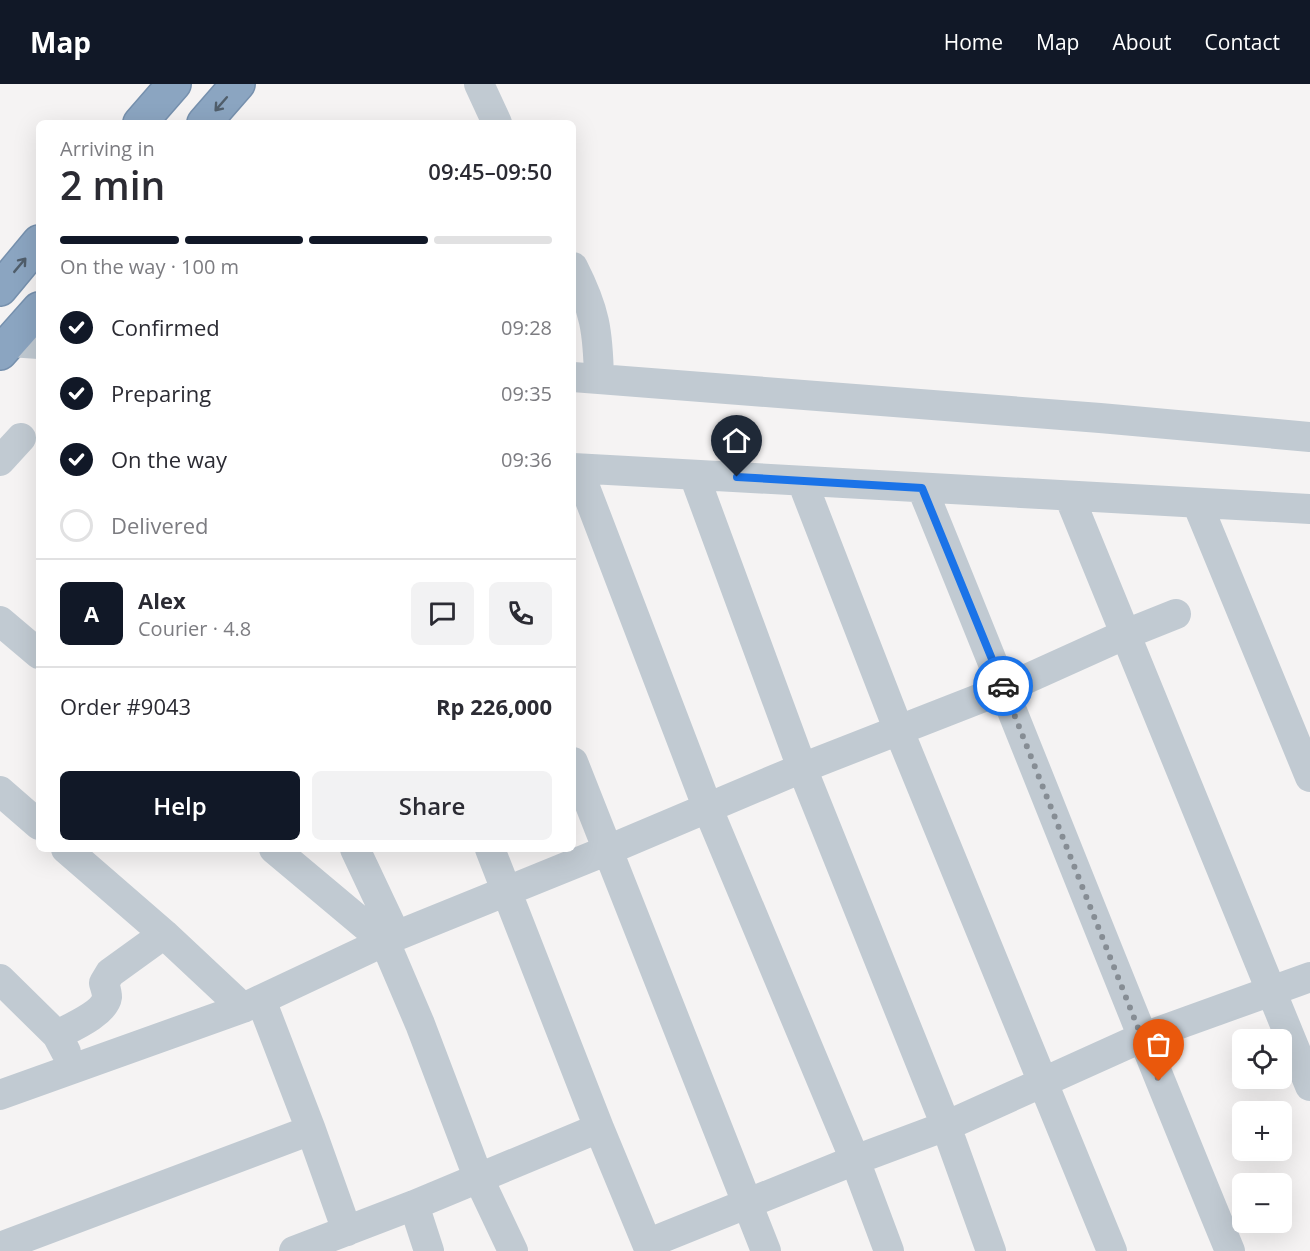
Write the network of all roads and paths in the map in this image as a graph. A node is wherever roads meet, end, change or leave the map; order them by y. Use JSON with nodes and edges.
{"nodes":[{"id":1,"x":174,"y":84,"type":"edge"},
{"id":2,"x":238,"y":84,"type":"edge"},
{"id":3,"x":478,"y":84,"type":"edge"},
{"id":4,"x":143,"y":120,"type":"edge"},
{"id":5,"x":207,"y":120,"type":"edge"},
{"id":6,"x":496,"y":120,"type":"edge"},
{"id":7,"x":36,"y":246,"type":"edge"},
{"id":8,"x":576,"y":273,"type":"edge"},
{"id":9,"x":0,"y":289,"type":"edge"},
{"id":10,"x":36,"y":314,"type":"edge"},
{"id":11,"x":16,"y":346,"type":"edge"},
{"id":12,"x":586,"y":378,"type":"edge"},
{"id":13,"x":1310,"y":437,"type":"edge"},
{"id":14,"x":21,"y":438,"type":"dead end"},
{"id":15,"x":0,"y":461,"type":"edge"},
{"id":16,"x":576,"y":469,"type":"edge"},
{"id":17,"x":694,"y":475,"type":"junction"},
{"id":18,"x":802,"y":481,"type":"junction"},
{"id":19,"x":922,"y":488,"type":"junction"},
{"id":20,"x":1069,"y":496,"type":"junction"},
{"id":21,"x":1197,"y":503,"type":"junction"},
{"id":22,"x":1310,"y":509,"type":"edge"},
{"id":23,"x":1176,"y":614,"type":"dead end"},
{"id":24,"x":0,"y":621,"type":"edge"},
{"id":25,"x":1126,"y":634,"type":"junction"},
{"id":26,"x":36,"y":651,"type":"edge"},
{"id":27,"x":1004,"y":689,"type":"junction"},
{"id":28,"x":899,"y":731,"type":"junction"},
{"id":29,"x":802,"y":768,"type":"junction"},
{"id":30,"x":576,"y":770,"type":"edge"},
{"id":31,"x":1310,"y":777,"type":"edge"},
{"id":32,"x":0,"y":791,"type":"edge"},
{"id":33,"x":708,"y":809,"type":"junction"},
{"id":34,"x":36,"y":822,"type":"edge"},
{"id":35,"x":608,"y":850,"type":"junction"},
{"id":36,"x":69,"y":852,"type":"edge"},
{"id":37,"x":278,"y":852,"type":"edge"},
{"id":38,"x":356,"y":852,"type":"edge"},
{"id":39,"x":491,"y":852,"type":"edge"},
{"id":40,"x":507,"y":891,"type":"junction"},
{"id":41,"x":164,"y":934,"type":"junction"},
{"id":42,"x":391,"y":939,"type":"junction"},
{"id":43,"x":1310,"y":977,"type":"edge"},
{"id":44,"x":0,"y":979,"type":"edge"},
{"id":45,"x":1271,"y":991,"type":"junction"},
{"id":46,"x":252,"y":1004,"type":"junction"},
{"id":47,"x":57,"y":1035,"type":"junction"},
{"id":48,"x":1142,"y":1038,"type":"junction"},
{"id":49,"x":75,"y":1068,"type":"junction"},
{"id":50,"x":1044,"y":1082,"type":"junction"},
{"id":51,"x":1310,"y":1086,"type":"edge"},
{"id":52,"x":0,"y":1095,"type":"edge"},
{"id":53,"x":946,"y":1126,"type":"junction"},
{"id":54,"x":599,"y":1128,"type":"junction"},
{"id":55,"x":311,"y":1130,"type":"junction"},
{"id":56,"x":855,"y":1160,"type":"junction"},
{"id":57,"x":478,"y":1177,"type":"junction"},
{"id":58,"x":748,"y":1203,"type":"junction"},
{"id":59,"x":414,"y":1204,"type":"junction"},
{"id":60,"x":347,"y":1231,"type":"junction"},
{"id":61,"x":3,"y":1243,"type":"edge"},
{"id":62,"x":649,"y":1247,"type":"edge"},
{"id":63,"x":424,"y":1249,"type":"edge"},
{"id":64,"x":294,"y":1251,"type":"edge"},
{"id":65,"x":513,"y":1251,"type":"edge"},
{"id":66,"x":766,"y":1251,"type":"edge"},
{"id":67,"x":889,"y":1251,"type":"edge"},
{"id":68,"x":991,"y":1251,"type":"edge"},
{"id":69,"x":1112,"y":1251,"type":"edge"},
{"id":70,"x":1230,"y":1251,"type":"edge"}],
"edges":[{"from":1,"to":4,"type":"highway"},
{"from":2,"to":5,"type":"highway","one_way":true},
{"from":3,"to":6,"type":"street"},
{"from":9,"to":7,"type":"highway","one_way":true},
{"from":8,"to":12,"type":"street"},
{"from":10,"to":11,"type":"highway"},
{"from":12,"to":13,"type":"street"},
{"from":14,"to":15,"type":"street"},
{"from":16,"to":17,"type":"street"},
{"from":16,"to":33,"type":"street"},
{"from":17,"to":18,"type":"street"},
{"from":17,"to":29,"type":"street"},
{"from":18,"to":19,"type":"street"},
{"from":18,"to":28,"type":"street"},
{"from":19,"to":20,"type":"street"},
{"from":19,"to":27,"type":"street"},
{"from":20,"to":21,"type":"street"},
{"from":20,"to":25,"type":"street"},
{"from":21,"to":22,"type":"street"},
{"from":21,"to":31,"type":"street"},
{"from":23,"to":25,"type":"street"},
{"from":24,"to":26,"type":"street"},
{"from":25,"to":27,"type":"street"},
{"from":25,"to":45,"type":"street"},
{"from":27,"to":28,"type":"street"},
{"from":27,"to":48,"type":"street"},
{"from":28,"to":29,"type":"street"},
{"from":28,"to":50,"type":"street"},
{"from":29,"to":33,"type":"street"},
{"from":29,"to":53,"type":"street"},
{"from":30,"to":35,"type":"street"},
{"from":32,"to":34,"type":"street"},
{"from":33,"to":35,"type":"street"},
{"from":33,"to":56,"type":"street"},
{"from":35,"to":40,"type":"street"},
{"from":35,"to":58,"type":"street"},
{"from":36,"to":41,"type":"street"},
{"from":37,"to":42,"type":"street"},
{"from":38,"to":42,"type":"street"},
{"from":39,"to":40,"type":"street"},
{"from":40,"to":42,"type":"street"},
{"from":40,"to":54,"type":"street"},
{"from":41,"to":46,"type":"street"},
{"from":41,"to":47,"type":"street"},
{"from":42,"to":46,"type":"street"},
{"from":42,"to":57,"type":"street"},
{"from":43,"to":45,"type":"street"},
{"from":44,"to":47,"type":"street"},
{"from":45,"to":48,"type":"street"},
{"from":45,"to":51,"type":"street"},
{"from":46,"to":49,"type":"street"},
{"from":46,"to":55,"type":"street"},
{"from":47,"to":49,"type":"street"},
{"from":48,"to":50,"type":"street"},
{"from":48,"to":70,"type":"street"},
{"from":49,"to":52,"type":"street"},
{"from":50,"to":53,"type":"street"},
{"from":50,"to":69,"type":"street"},
{"from":53,"to":56,"type":"street"},
{"from":53,"to":68,"type":"street"},
{"from":54,"to":57,"type":"street"},
{"from":54,"to":62,"type":"street"},
{"from":55,"to":60,"type":"street"},
{"from":55,"to":61,"type":"street"},
{"from":56,"to":58,"type":"street"},
{"from":56,"to":67,"type":"street"},
{"from":57,"to":59,"type":"street"},
{"from":57,"to":65,"type":"street"},
{"from":58,"to":62,"type":"street"},
{"from":58,"to":66,"type":"street"},
{"from":59,"to":60,"type":"street"},
{"from":59,"to":63,"type":"street"},
{"from":60,"to":64,"type":"street"}]}
